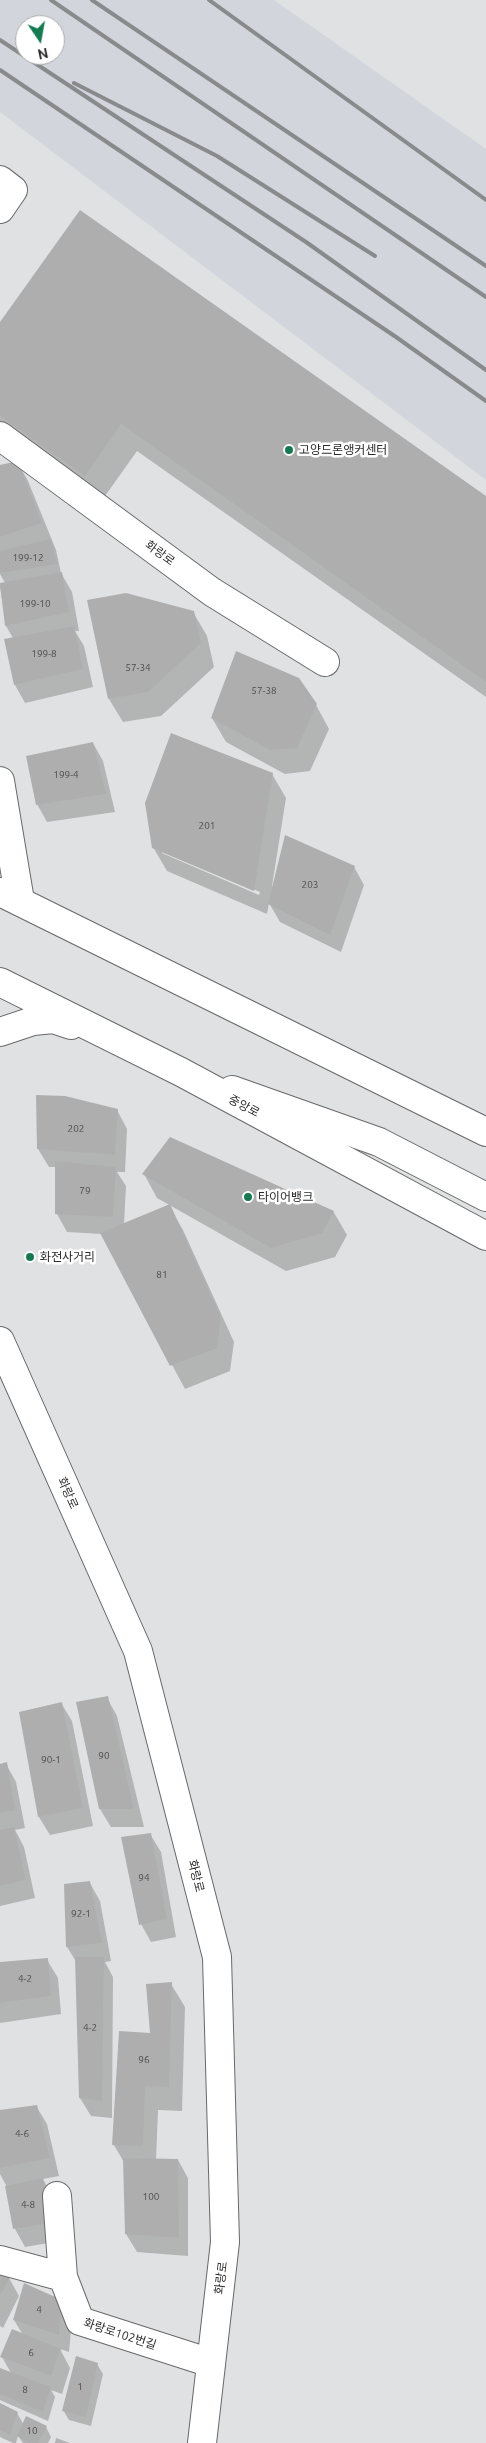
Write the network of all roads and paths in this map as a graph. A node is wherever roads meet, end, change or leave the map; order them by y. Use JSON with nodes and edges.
{"nodes":[{"id":1,"x":0,"y":180,"type":"edge"},
{"id":2,"x":0,"y":209,"type":"edge"},
{"id":3,"x":0,"y":436,"type":"edge"},
{"id":4,"x":325,"y":662,"type":"dead end"},
{"id":5,"x":0,"y":781,"type":"edge"},
{"id":6,"x":10,"y":897,"type":"edge"},
{"id":7,"x":0,"y":982,"type":"edge"},
{"id":8,"x":0,"y":1032,"type":"edge"},
{"id":9,"x":117,"y":1042,"type":"junction"},
{"id":10,"x":181,"y":1072,"type":"junction"},
{"id":11,"x":486,"y":1132,"type":"edge"},
{"id":12,"x":486,"y":1197,"type":"edge"},
{"id":13,"x":486,"y":1236,"type":"edge"},
{"id":14,"x":0,"y":1341,"type":"edge"},
{"id":15,"x":57,"y":2196,"type":"dead end"},
{"id":16,"x":0,"y":2260,"type":"edge"},
{"id":17,"x":63,"y":2277,"type":"junction"},
{"id":18,"x":211,"y":2363,"type":"junction"},
{"id":19,"x":202,"y":2443,"type":"edge"}],
"edges":[{"from":1,"to":2,"type":"main road"},
{"from":3,"to":4,"type":"main road","name":"화랑로"},
{"from":5,"to":6,"type":"main road"},
{"from":6,"to":11,"type":"main road"},
{"from":7,"to":9,"type":"main road","name":"중앙로"},
{"from":8,"to":9,"type":"main road"},
{"from":9,"to":10,"type":"main road","name":"중앙로"},
{"from":10,"to":12,"type":"main road"},
{"from":10,"to":13,"type":"main road","name":"중앙로"},
{"from":14,"to":18,"type":"main road","name":"화랑로"},
{"from":15,"to":17,"type":"main road"},
{"from":16,"to":17,"type":"main road"},
{"from":17,"to":18,"type":"main road","name":"화랑로102번길"},
{"from":18,"to":19,"type":"main road","name":"화랑로"}]}
